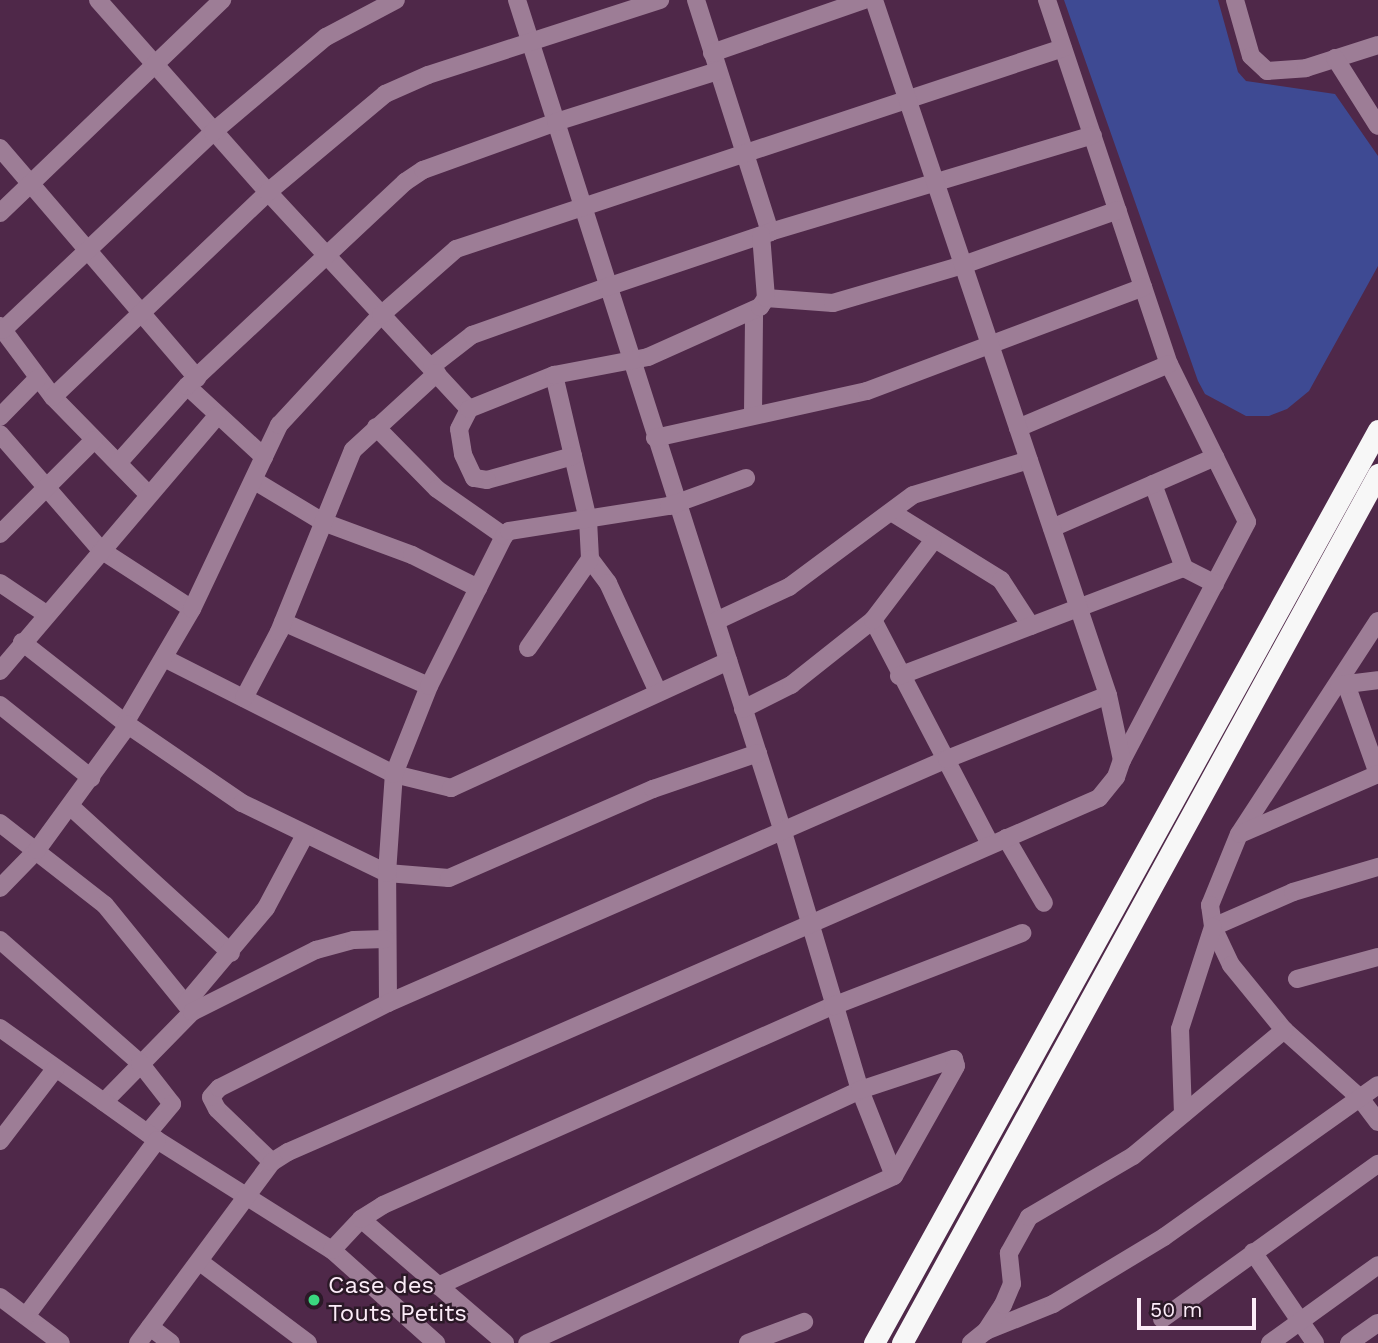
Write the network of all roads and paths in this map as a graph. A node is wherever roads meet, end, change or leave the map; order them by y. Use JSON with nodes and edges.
{"nodes":[{"id":1,"x":99,"y":0,"type":"edge"},
{"id":2,"x":222,"y":0,"type":"edge"},
{"id":3,"x":396,"y":0,"type":"edge"},
{"id":4,"x":517,"y":0,"type":"edge"},
{"id":5,"x":660,"y":0,"type":"edge"},
{"id":6,"x":696,"y":0,"type":"edge"},
{"id":7,"x":864,"y":0,"type":"edge"},
{"id":8,"x":874,"y":0,"type":"edge"},
{"id":9,"x":1047,"y":0,"type":"edge"},
{"id":10,"x":1235,"y":0,"type":"edge"},
{"id":11,"x":530,"y":42,"type":"junction"},
{"id":12,"x":1378,"y":45,"type":"edge"},
{"id":13,"x":1063,"y":48,"type":"junction"},
{"id":14,"x":712,"y":53,"type":"junction"},
{"id":15,"x":1335,"y":58,"type":"junction"},
{"id":16,"x":156,"y":64,"type":"junction"},
{"id":17,"x":718,"y":71,"type":"junction"},
{"id":18,"x":908,"y":101,"type":"junction"},
{"id":19,"x":556,"y":122,"type":"junction"},
{"id":20,"x":1378,"y":126,"type":"edge"},
{"id":21,"x":213,"y":132,"type":"junction"},
{"id":22,"x":1093,"y":135,"type":"junction"},
{"id":23,"x":0,"y":148,"type":"edge"},
{"id":24,"x":744,"y":153,"type":"junction"},
{"id":25,"x":935,"y":182,"type":"junction"},
{"id":26,"x":31,"y":186,"type":"junction"},
{"id":27,"x":268,"y":192,"type":"junction"},
{"id":28,"x":582,"y":209,"type":"junction"},
{"id":29,"x":1118,"y":211,"type":"junction"},
{"id":30,"x":0,"y":214,"type":"edge"},
{"id":31,"x":765,"y":233,"type":"junction"},
{"id":32,"x":89,"y":252,"type":"junction"},
{"id":33,"x":328,"y":257,"type":"junction"},
{"id":34,"x":963,"y":265,"type":"junction"},
{"id":35,"x":607,"y":287,"type":"junction"},
{"id":36,"x":1143,"y":287,"type":"junction"},
{"id":37,"x":760,"y":304,"type":"junction"},
{"id":38,"x":138,"y":313,"type":"junction"},
{"id":39,"x":381,"y":315,"type":"junction"},
{"id":40,"x":2,"y":328,"type":"edge"},
{"id":41,"x":990,"y":346,"type":"junction"},
{"id":42,"x":631,"y":360,"type":"junction"},
{"id":43,"x":1170,"y":364,"type":"junction"},
{"id":44,"x":434,"y":370,"type":"junction"},
{"id":45,"x":554,"y":375,"type":"junction"},
{"id":46,"x":38,"y":378,"type":"junction"},
{"id":47,"x":192,"y":382,"type":"junction"},
{"id":48,"x":54,"y":397,"type":"junction"},
{"id":49,"x":469,"y":408,"type":"junction"},
{"id":50,"x":753,"y":414,"type":"junction"},
{"id":51,"x":217,"y":416,"type":"junction"},
{"id":52,"x":0,"y":417,"type":"edge"},
{"id":53,"x":376,"y":427,"type":"junction"},
{"id":54,"x":1018,"y":428,"type":"junction"},
{"id":55,"x":1378,"y":430,"type":"edge"},
{"id":56,"x":0,"y":434,"type":"edge"},
{"id":57,"x":655,"y":438,"type":"junction"},
{"id":58,"x":94,"y":440,"type":"junction"},
{"id":59,"x":573,"y":456,"type":"junction"},
{"id":60,"x":264,"y":457,"type":"junction"},
{"id":61,"x":1215,"y":457,"type":"junction"},
{"id":62,"x":1029,"y":460,"type":"junction"},
{"id":63,"x":119,"y":462,"type":"junction"},
{"id":64,"x":1378,"y":474,"type":"edge"},
{"id":65,"x":746,"y":478,"type":"dead end"},
{"id":66,"x":255,"y":481,"type":"junction"},
{"id":67,"x":1153,"y":484,"type":"junction"},
{"id":68,"x":45,"y":485,"type":"junction"},
{"id":69,"x":149,"y":495,"type":"junction"},
{"id":70,"x":675,"y":502,"type":"junction"},
{"id":71,"x":893,"y":513,"type":"junction"},
{"id":72,"x":588,"y":520,"type":"junction"},
{"id":73,"x":323,"y":522,"type":"junction"},
{"id":74,"x":1052,"y":528,"type":"junction"},
{"id":75,"x":0,"y":534,"type":"edge"},
{"id":76,"x":504,"y":537,"type":"junction"},
{"id":77,"x":933,"y":541,"type":"junction"},
{"id":78,"x":101,"y":550,"type":"junction"},
{"id":79,"x":590,"y":559,"type":"junction"},
{"id":80,"x":1184,"y":568,"type":"junction"},
{"id":81,"x":0,"y":583,"type":"edge"},
{"id":82,"x":1215,"y":584,"type":"junction"},
{"id":83,"x":478,"y":588,"type":"junction"},
{"id":84,"x":1079,"y":608,"type":"junction"},
{"id":85,"x":192,"y":609,"type":"junction"},
{"id":86,"x":46,"y":614,"type":"junction"},
{"id":87,"x":873,"y":620,"type":"junction"},
{"id":88,"x":716,"y":621,"type":"junction"},
{"id":89,"x":1378,"y":621,"type":"edge"},
{"id":90,"x":283,"y":622,"type":"junction"},
{"id":91,"x":1031,"y":626,"type":"junction"},
{"id":92,"x":22,"y":642,"type":"junction"},
{"id":93,"x":528,"y":648,"type":"dead end"},
{"id":94,"x":166,"y":659,"type":"junction"},
{"id":95,"x":728,"y":661,"type":"junction"},
{"id":96,"x":0,"y":671,"type":"edge"},
{"id":97,"x":899,"y":676,"type":"junction"},
{"id":98,"x":1378,"y":680,"type":"edge"},
{"id":99,"x":1343,"y":684,"type":"junction"},
{"id":100,"x":429,"y":686,"type":"junction"},
{"id":101,"x":657,"y":690,"type":"junction"},
{"id":102,"x":1108,"y":695,"type":"junction"},
{"id":103,"x":244,"y":698,"type":"junction"},
{"id":104,"x":0,"y":705,"type":"edge"},
{"id":105,"x":743,"y":709,"type":"junction"},
{"id":106,"x":126,"y":724,"type":"junction"},
{"id":107,"x":758,"y":752,"type":"junction"},
{"id":108,"x":947,"y":759,"type":"junction"},
{"id":109,"x":1122,"y":760,"type":"junction"},
{"id":110,"x":394,"y":774,"type":"junction"},
{"id":111,"x":1378,"y":774,"type":"edge"},
{"id":112,"x":91,"y":778,"type":"junction"},
{"id":113,"x":70,"y":806,"type":"junction"},
{"id":114,"x":0,"y":823,"type":"edge"},
{"id":115,"x":783,"y":832,"type":"junction"},
{"id":116,"x":1239,"y":834,"type":"junction"},
{"id":117,"x":305,"y":835,"type":"junction"},
{"id":118,"x":998,"y":841,"type":"junction"},
{"id":119,"x":37,"y":850,"type":"junction"},
{"id":120,"x":1378,"y":867,"type":"edge"},
{"id":121,"x":387,"y":873,"type":"junction"},
{"id":122,"x":0,"y":888,"type":"edge"},
{"id":123,"x":1044,"y":903,"type":"dead end"},
{"id":124,"x":808,"y":921,"type":"junction"},
{"id":125,"x":1213,"y":928,"type":"junction"},
{"id":126,"x":1022,"y":933,"type":"dead end"},
{"id":127,"x":385,"y":939,"type":"junction"},
{"id":128,"x":0,"y":940,"type":"edge"},
{"id":129,"x":231,"y":953,"type":"junction"},
{"id":130,"x":1378,"y":957,"type":"edge"},
{"id":131,"x":1297,"y":979,"type":"dead end"},
{"id":132,"x":387,"y":1003,"type":"junction"},
{"id":133,"x":833,"y":1006,"type":"junction"},
{"id":134,"x":189,"y":1008,"type":"junction"},
{"id":135,"x":0,"y":1028,"type":"edge"},
{"id":136,"x":1284,"y":1030,"type":"junction"},
{"id":137,"x":140,"y":1063,"type":"junction"},
{"id":138,"x":55,"y":1069,"type":"junction"},
{"id":139,"x":1378,"y":1085,"type":"edge"},
{"id":140,"x":860,"y":1090,"type":"junction"},
{"id":141,"x":1360,"y":1097,"type":"junction"},
{"id":142,"x":104,"y":1102,"type":"junction"},
{"id":143,"x":1183,"y":1114,"type":"junction"},
{"id":144,"x":1378,"y":1122,"type":"edge"},
{"id":145,"x":152,"y":1136,"type":"junction"},
{"id":146,"x":0,"y":1141,"type":"edge"},
{"id":147,"x":272,"y":1162,"type":"junction"},
{"id":148,"x":1378,"y":1164,"type":"edge"},
{"id":149,"x":894,"y":1176,"type":"junction"},
{"id":150,"x":250,"y":1195,"type":"junction"},
{"id":151,"x":361,"y":1219,"type":"junction"},
{"id":152,"x":332,"y":1250,"type":"junction"},
{"id":153,"x":1253,"y":1252,"type":"junction"},
{"id":154,"x":200,"y":1262,"type":"junction"},
{"id":155,"x":1378,"y":1265,"type":"edge"},
{"id":156,"x":439,"y":1286,"type":"junction"},
{"id":157,"x":0,"y":1297,"type":"edge"},
{"id":158,"x":26,"y":1317,"type":"junction"},
{"id":159,"x":1162,"y":1319,"type":"dead end"},
{"id":160,"x":1301,"y":1320,"type":"junction"},
{"id":161,"x":804,"y":1322,"type":"dead end"},
{"id":162,"x":1378,"y":1323,"type":"edge"},
{"id":163,"x":150,"y":1327,"type":"junction"},
{"id":164,"x":986,"y":1331,"type":"junction"},
{"id":165,"x":428,"y":1340,"type":"edge"},
{"id":166,"x":61,"y":1343,"type":"edge"},
{"id":167,"x":138,"y":1343,"type":"edge"},
{"id":168,"x":171,"y":1343,"type":"edge"},
{"id":169,"x":309,"y":1343,"type":"edge"},
{"id":170,"x":505,"y":1343,"type":"edge"},
{"id":171,"x":527,"y":1343,"type":"edge"},
{"id":172,"x":748,"y":1343,"type":"edge"},
{"id":173,"x":874,"y":1343,"type":"edge"},
{"id":174,"x":902,"y":1343,"type":"edge"},
{"id":175,"x":971,"y":1343,"type":"edge"},
{"id":176,"x":1270,"y":1343,"type":"edge"},
{"id":177,"x":1315,"y":1343,"type":"edge"},
{"id":178,"x":1349,"y":1343,"type":"edge"}],
"edges":[{"from":1,"to":16,"type":"street"},
{"from":2,"to":16,"type":"street"},
{"from":3,"to":21,"type":"street"},
{"from":4,"to":11,"type":"street"},
{"from":5,"to":11,"type":"street"},
{"from":6,"to":14,"type":"street"},
{"from":7,"to":14,"type":"street"},
{"from":8,"to":18,"type":"street"},
{"from":9,"to":13,"type":"street"},
{"from":10,"to":15,"type":"street"},
{"from":11,"to":19,"type":"street"},
{"from":11,"to":27,"type":"street"},
{"from":12,"to":15,"type":"street"},
{"from":13,"to":18,"type":"street"},
{"from":13,"to":22,"type":"street"},
{"from":14,"to":17,"type":"street"},
{"from":15,"to":20,"type":"street"},
{"from":16,"to":21,"type":"street"},
{"from":16,"to":26,"type":"street"},
{"from":17,"to":19,"type":"street"},
{"from":17,"to":24,"type":"street"},
{"from":18,"to":24,"type":"street"},
{"from":18,"to":25,"type":"street"},
{"from":19,"to":28,"type":"street"},
{"from":19,"to":33,"type":"street"},
{"from":21,"to":27,"type":"street"},
{"from":21,"to":32,"type":"street"},
{"from":22,"to":25,"type":"street"},
{"from":22,"to":29,"type":"street"},
{"from":23,"to":26,"type":"street"},
{"from":24,"to":28,"type":"street"},
{"from":24,"to":31,"type":"street"},
{"from":25,"to":31,"type":"street"},
{"from":25,"to":34,"type":"street"},
{"from":26,"to":30,"type":"street"},
{"from":26,"to":32,"type":"street"},
{"from":27,"to":33,"type":"street"},
{"from":27,"to":38,"type":"street"},
{"from":28,"to":35,"type":"street"},
{"from":28,"to":39,"type":"street"},
{"from":29,"to":34,"type":"street"},
{"from":29,"to":36,"type":"street"},
{"from":31,"to":35,"type":"street"},
{"from":31,"to":37,"type":"street"},
{"from":32,"to":38,"type":"street"},
{"from":32,"to":40,"type":"street"},
{"from":33,"to":39,"type":"street"},
{"from":33,"to":47,"type":"street"},
{"from":34,"to":37,"type":"street"},
{"from":34,"to":41,"type":"street"},
{"from":35,"to":42,"type":"street"},
{"from":35,"to":44,"type":"street"},
{"from":36,"to":41,"type":"street"},
{"from":36,"to":43,"type":"street"},
{"from":37,"to":42,"type":"street"},
{"from":37,"to":50,"type":"street"},
{"from":38,"to":47,"type":"street"},
{"from":38,"to":48,"type":"street"},
{"from":39,"to":44,"type":"street"},
{"from":39,"to":60,"type":"street"},
{"from":40,"to":46,"type":"street"},
{"from":41,"to":50,"type":"street"},
{"from":41,"to":54,"type":"street"},
{"from":42,"to":45,"type":"street"},
{"from":42,"to":57,"type":"street"},
{"from":43,"to":54,"type":"street"},
{"from":43,"to":61,"type":"street"},
{"from":44,"to":49,"type":"street"},
{"from":44,"to":53,"type":"street"},
{"from":45,"to":49,"type":"street"},
{"from":45,"to":59,"type":"street"},
{"from":46,"to":48,"type":"street"},
{"from":46,"to":52,"type":"street"},
{"from":47,"to":51,"type":"street"},
{"from":47,"to":63,"type":"street"},
{"from":48,"to":58,"type":"street"},
{"from":49,"to":59,"type":"street"},
{"from":50,"to":57,"type":"street"},
{"from":51,"to":60,"type":"street"},
{"from":51,"to":69,"type":"street"},
{"from":53,"to":73,"type":"street"},
{"from":53,"to":76,"type":"street"},
{"from":54,"to":62,"type":"street"},
{"from":55,"to":173,"type":"highway"},
{"from":56,"to":68,"type":"street"},
{"from":57,"to":70,"type":"street"},
{"from":58,"to":63,"type":"street"},
{"from":58,"to":68,"type":"street"},
{"from":59,"to":72,"type":"street"},
{"from":60,"to":66,"type":"street"},
{"from":61,"to":67,"type":"street"},
{"from":61,"to":82,"type":"street"},
{"from":62,"to":71,"type":"street"},
{"from":62,"to":74,"type":"street"},
{"from":63,"to":69,"type":"street"},
{"from":64,"to":174,"type":"highway"},
{"from":65,"to":70,"type":"street"},
{"from":66,"to":73,"type":"street"},
{"from":66,"to":85,"type":"street"},
{"from":67,"to":74,"type":"street"},
{"from":67,"to":80,"type":"street"},
{"from":68,"to":75,"type":"street"},
{"from":68,"to":78,"type":"street"},
{"from":69,"to":78,"type":"street"},
{"from":70,"to":72,"type":"street"},
{"from":70,"to":88,"type":"street"},
{"from":71,"to":77,"type":"street"},
{"from":71,"to":88,"type":"street"},
{"from":72,"to":76,"type":"street"},
{"from":72,"to":79,"type":"street"},
{"from":73,"to":83,"type":"street"},
{"from":73,"to":90,"type":"street"},
{"from":74,"to":84,"type":"street"},
{"from":76,"to":83,"type":"street"},
{"from":77,"to":87,"type":"street"},
{"from":77,"to":91,"type":"street"},
{"from":78,"to":85,"type":"street"},
{"from":78,"to":86,"type":"street"},
{"from":79,"to":93,"type":"street"},
{"from":79,"to":101,"type":"street"},
{"from":80,"to":82,"type":"street"},
{"from":80,"to":84,"type":"street"},
{"from":81,"to":86,"type":"street"},
{"from":82,"to":109,"type":"street"},
{"from":83,"to":100,"type":"street"},
{"from":84,"to":91,"type":"street"},
{"from":84,"to":102,"type":"street"},
{"from":85,"to":94,"type":"street"},
{"from":86,"to":92,"type":"street"},
{"from":87,"to":97,"type":"street"},
{"from":87,"to":105,"type":"street"},
{"from":88,"to":95,"type":"street"},
{"from":89,"to":99,"type":"street"},
{"from":90,"to":100,"type":"street"},
{"from":90,"to":103,"type":"street"},
{"from":91,"to":97,"type":"street"},
{"from":92,"to":96,"type":"street"},
{"from":92,"to":106,"type":"street"},
{"from":94,"to":103,"type":"street"},
{"from":94,"to":106,"type":"street"},
{"from":95,"to":101,"type":"street"},
{"from":95,"to":105,"type":"street"},
{"from":97,"to":108,"type":"street"},
{"from":98,"to":99,"type":"street"},
{"from":99,"to":111,"type":"street"},
{"from":99,"to":116,"type":"street"},
{"from":100,"to":110,"type":"street"},
{"from":101,"to":110,"type":"street"},
{"from":102,"to":108,"type":"street"},
{"from":102,"to":109,"type":"street"},
{"from":103,"to":110,"type":"street"},
{"from":104,"to":112,"type":"street"},
{"from":105,"to":107,"type":"street"},
{"from":106,"to":112,"type":"street"},
{"from":106,"to":117,"type":"street"},
{"from":107,"to":115,"type":"street"},
{"from":107,"to":121,"type":"street"},
{"from":108,"to":115,"type":"street"},
{"from":108,"to":118,"type":"street"},
{"from":109,"to":118,"type":"street"},
{"from":110,"to":121,"type":"street"},
{"from":111,"to":116,"type":"street"},
{"from":112,"to":113,"type":"street"},
{"from":113,"to":119,"type":"street"},
{"from":113,"to":129,"type":"street"},
{"from":114,"to":119,"type":"street"},
{"from":115,"to":124,"type":"street"},
{"from":115,"to":132,"type":"street"},
{"from":116,"to":125,"type":"street"},
{"from":117,"to":121,"type":"street"},
{"from":117,"to":129,"type":"street"},
{"from":118,"to":123,"type":"street"},
{"from":118,"to":124,"type":"street"},
{"from":119,"to":122,"type":"street"},
{"from":119,"to":134,"type":"street"},
{"from":120,"to":125,"type":"street"},
{"from":121,"to":127,"type":"street"},
{"from":124,"to":133,"type":"street"},
{"from":124,"to":147,"type":"street"},
{"from":125,"to":136,"type":"street"},
{"from":125,"to":143,"type":"street"},
{"from":126,"to":133,"type":"street"},
{"from":127,"to":132,"type":"street"},
{"from":127,"to":134,"type":"street"},
{"from":128,"to":137,"type":"street"},
{"from":129,"to":134,"type":"street"},
{"from":130,"to":131,"type":"street"},
{"from":132,"to":147,"type":"street"},
{"from":133,"to":140,"type":"street"},
{"from":133,"to":151,"type":"street"},
{"from":134,"to":137,"type":"street"},
{"from":135,"to":138,"type":"street"},
{"from":136,"to":141,"type":"street"},
{"from":136,"to":143,"type":"street"},
{"from":137,"to":142,"type":"street"},
{"from":137,"to":145,"type":"street"},
{"from":138,"to":142,"type":"street"},
{"from":138,"to":146,"type":"street"},
{"from":139,"to":141,"type":"street"},
{"from":140,"to":149,"type":"street"},
{"from":140,"to":149,"type":"street"},
{"from":140,"to":156,"type":"street"},
{"from":141,"to":144,"type":"street"},
{"from":141,"to":164,"type":"street"},
{"from":142,"to":145,"type":"street"},
{"from":143,"to":164,"type":"street"},
{"from":145,"to":150,"type":"street"},
{"from":145,"to":158,"type":"street"},
{"from":147,"to":150,"type":"street"},
{"from":148,"to":153,"type":"street"},
{"from":149,"to":171,"type":"street"},
{"from":150,"to":152,"type":"street"},
{"from":150,"to":154,"type":"street"},
{"from":151,"to":152,"type":"street"},
{"from":151,"to":156,"type":"street"},
{"from":152,"to":165,"type":"street"},
{"from":153,"to":159,"type":"street"},
{"from":153,"to":160,"type":"street"},
{"from":154,"to":163,"type":"street"},
{"from":154,"to":169,"type":"street"},
{"from":155,"to":160,"type":"street"},
{"from":156,"to":170,"type":"street"},
{"from":157,"to":158,"type":"street"},
{"from":158,"to":166,"type":"street"},
{"from":160,"to":176,"type":"street"},
{"from":160,"to":177,"type":"street"},
{"from":161,"to":172,"type":"street"},
{"from":162,"to":178,"type":"street"},
{"from":163,"to":167,"type":"street"},
{"from":163,"to":168,"type":"street"},
{"from":164,"to":175,"type":"street"}]}
